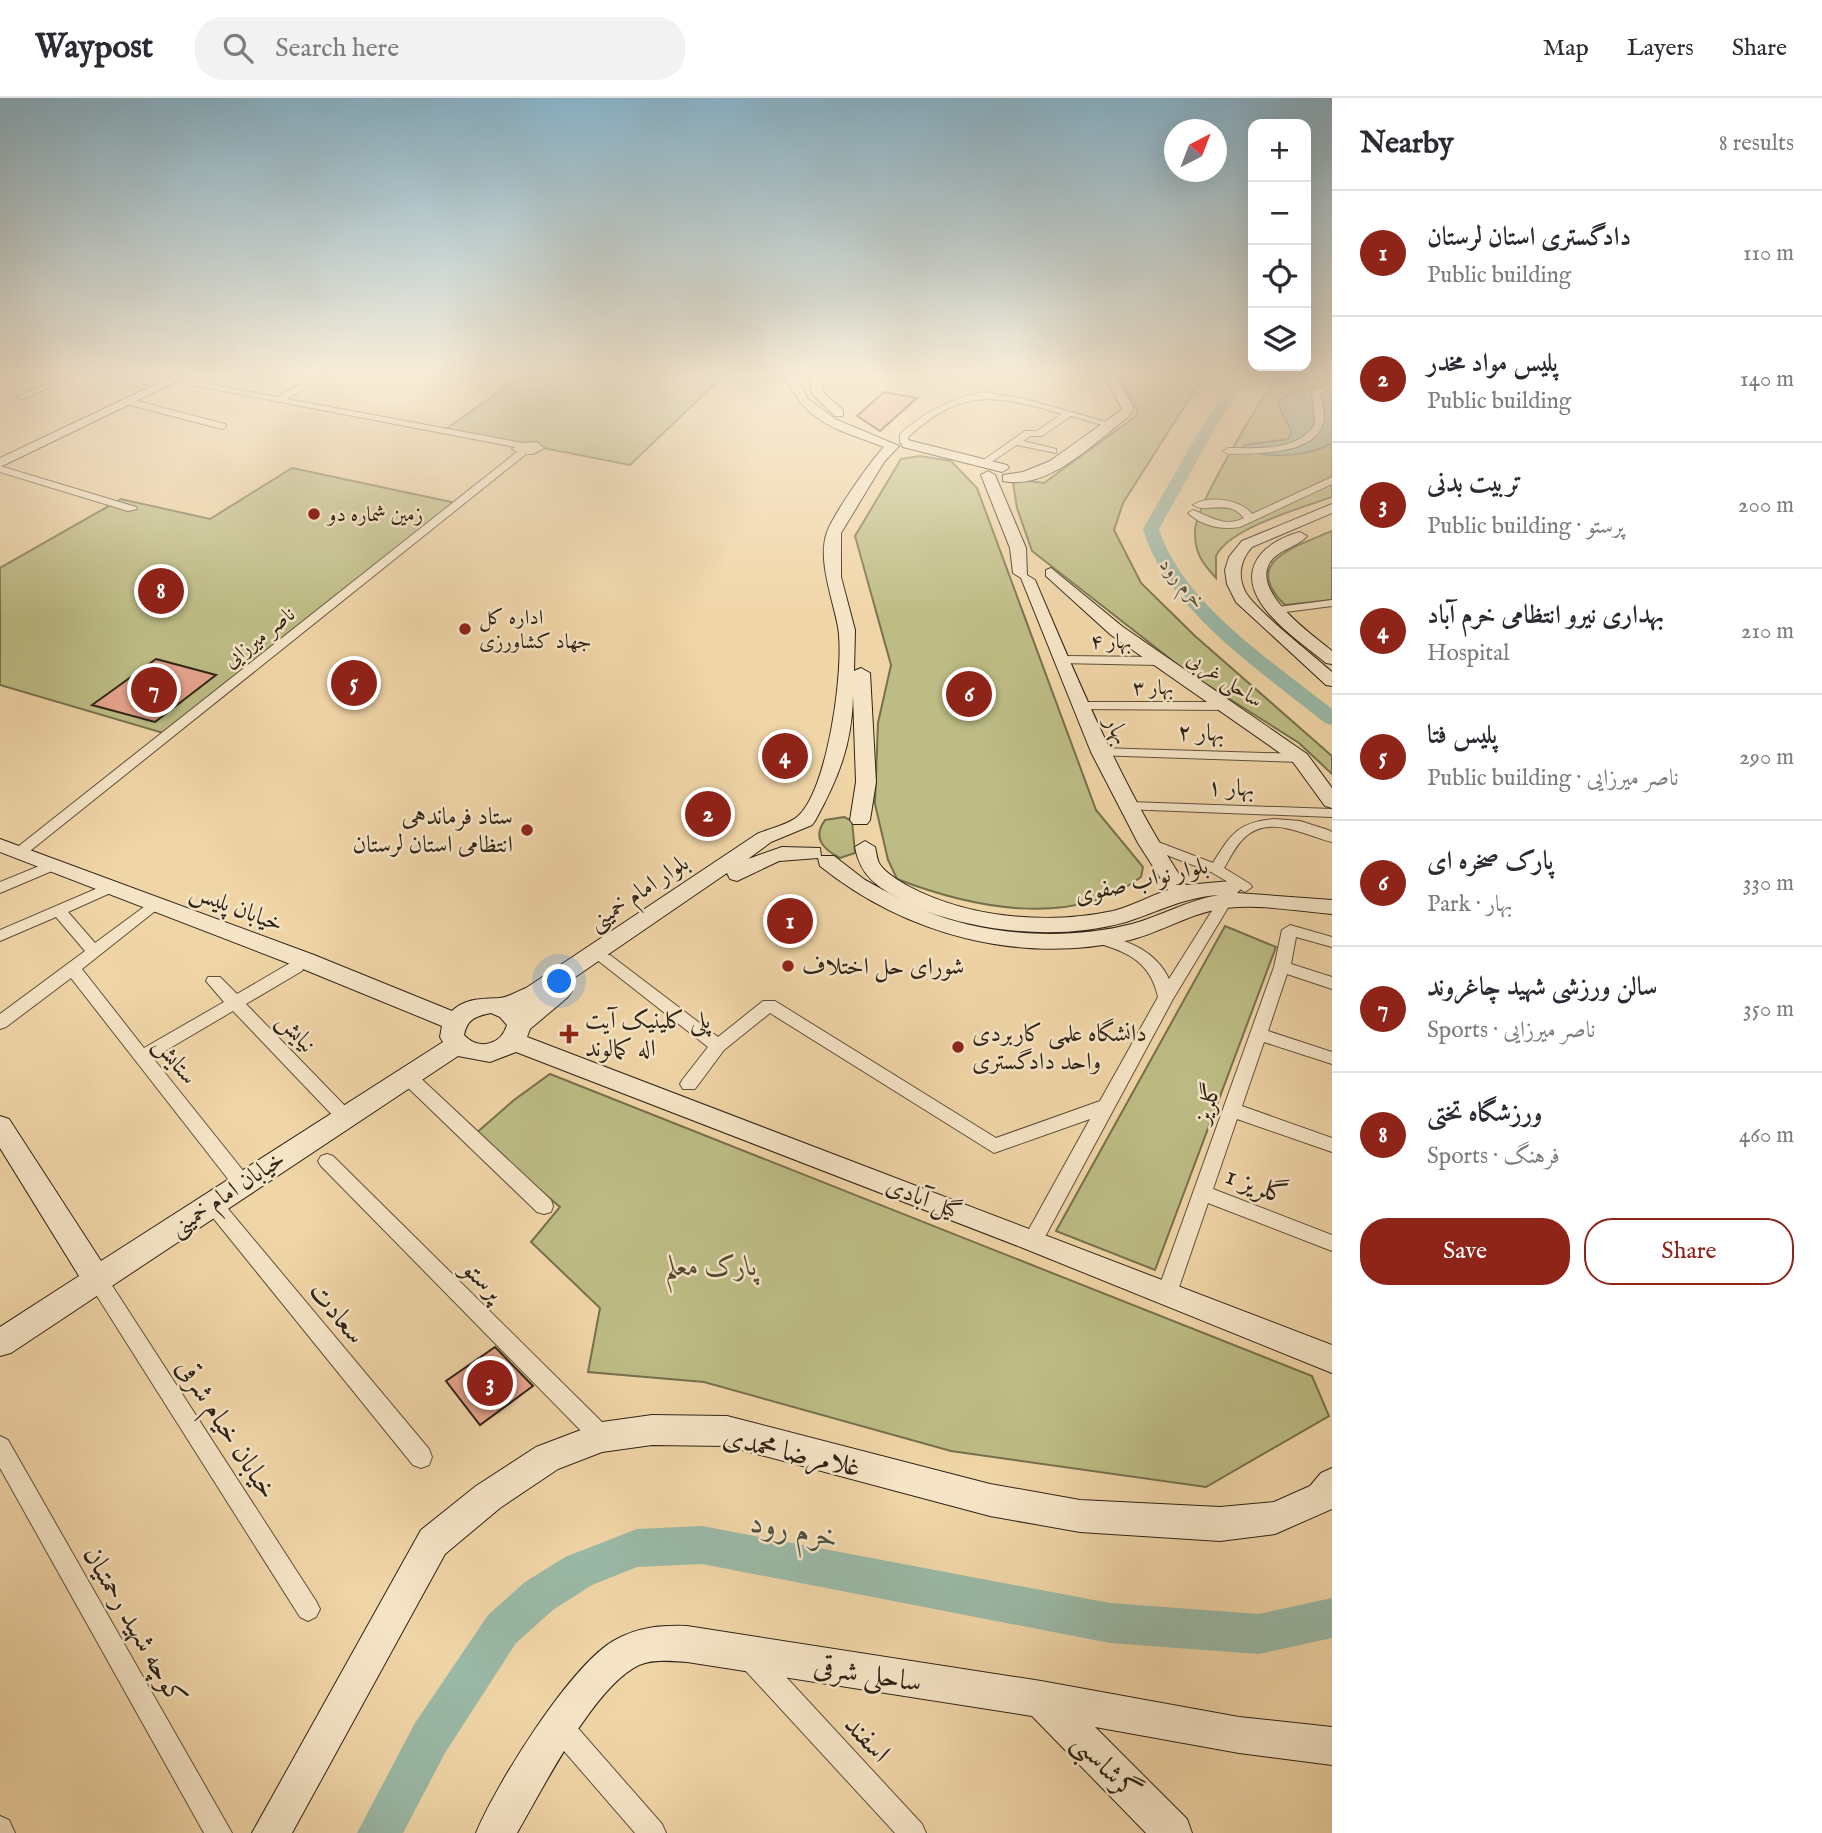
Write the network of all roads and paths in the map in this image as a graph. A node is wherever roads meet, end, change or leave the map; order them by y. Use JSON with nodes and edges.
{"nodes":[{"id":1,"x":15,"y":457,"type":"edge"},
{"id":2,"x":512,"y":457,"type":"edge"},
{"id":3,"x":884,"y":457,"type":"edge"},
{"id":4,"x":890,"y":457,"type":"edge"},
{"id":5,"x":946,"y":457,"type":"edge"},
{"id":6,"x":1002,"y":457,"type":"edge"},
{"id":7,"x":1055,"y":457,"type":"edge"},
{"id":8,"x":1065,"y":457,"type":"edge"},
{"id":9,"x":0,"y":466,"type":"edge"},
{"id":10,"x":987,"y":471,"type":"junction"},
{"id":11,"x":1005,"y":473,"type":"junction"},
{"id":12,"x":1332,"y":480,"type":"edge"},
{"id":13,"x":1002,"y":504,"type":"junction"},
{"id":14,"x":1332,"y":508,"type":"edge"},
{"id":15,"x":132,"y":509,"type":"dead end"},
{"id":16,"x":1250,"y":519,"type":"junction"},
{"id":17,"x":1332,"y":523,"type":"edge"},
{"id":18,"x":1018,"y":548,"type":"junction"},
{"id":19,"x":1036,"y":580,"type":"junction"},
{"id":20,"x":1075,"y":599,"type":"junction"},
{"id":21,"x":1332,"y":603,"type":"edge"},
{"id":22,"x":1278,"y":610,"type":"junction"},
{"id":23,"x":1329,"y":654,"type":"edge"},
{"id":24,"x":1063,"y":660,"type":"junction"},
{"id":25,"x":1158,"y":661,"type":"junction"},
{"id":26,"x":1332,"y":681,"type":"edge"},
{"id":27,"x":1079,"y":706,"type":"junction"},
{"id":28,"x":1227,"y":706,"type":"junction"},
{"id":29,"x":1100,"y":752,"type":"junction"},
{"id":30,"x":1305,"y":764,"type":"junction"},
{"id":31,"x":827,"y":782,"type":"junction"},
{"id":32,"x":866,"y":782,"type":"junction"},
{"id":33,"x":1332,"y":788,"type":"edge"},
{"id":34,"x":1332,"y":802,"type":"edge"},
{"id":35,"x":1129,"y":806,"type":"junction"},
{"id":36,"x":1332,"y":813,"type":"edge"},
{"id":37,"x":805,"y":820,"type":"junction"},
{"id":38,"x":860,"y":820,"type":"junction"},
{"id":39,"x":1332,"y":838,"type":"edge"},
{"id":40,"x":1148,"y":843,"type":"junction"},
{"id":41,"x":865,"y":847,"type":"junction"},
{"id":42,"x":10,"y":848,"type":"edge"},
{"id":43,"x":820,"y":857,"type":"junction"},
{"id":44,"x":54,"y":865,"type":"junction"},
{"id":45,"x":1216,"y":869,"type":"junction"},
{"id":46,"x":112,"y":887,"type":"junction"},
{"id":47,"x":1245,"y":887,"type":"junction"},
{"id":48,"x":0,"y":888,"type":"edge"},
{"id":49,"x":1181,"y":893,"type":"junction"},
{"id":50,"x":1332,"y":898,"type":"edge"},
{"id":51,"x":1226,"y":901,"type":"junction"},
{"id":52,"x":157,"y":904,"type":"junction"},
{"id":53,"x":1332,"y":907,"type":"edge"},
{"id":54,"x":58,"y":911,"type":"junction"},
{"id":55,"x":0,"y":936,"type":"edge"},
{"id":56,"x":1095,"y":937,"type":"junction"},
{"id":57,"x":1332,"y":942,"type":"edge"},
{"id":58,"x":94,"y":951,"type":"junction"},
{"id":59,"x":604,"y":959,"type":"junction"},
{"id":60,"x":296,"y":967,"type":"dead end"},
{"id":61,"x":1282,"y":967,"type":"junction"},
{"id":62,"x":72,"y":968,"type":"junction"},
{"id":63,"x":214,"y":981,"type":"dead end"},
{"id":64,"x":1332,"y":983,"type":"edge"},
{"id":65,"x":1166,"y":997,"type":"junction"},
{"id":66,"x":236,"y":1002,"type":"junction"},
{"id":67,"x":501,"y":1007,"type":"junction"},
{"id":68,"x":0,"y":1023,"type":"edge"},
{"id":69,"x":456,"y":1033,"type":"junction"},
{"id":70,"x":517,"y":1033,"type":"junction"},
{"id":71,"x":1257,"y":1034,"type":"junction"},
{"id":72,"x":718,"y":1046,"type":"junction"},
{"id":73,"x":142,"y":1057,"type":"junction"},
{"id":74,"x":1332,"y":1058,"type":"edge"},
{"id":75,"x":407,"y":1076,"type":"junction"},
{"id":76,"x":689,"y":1084,"type":"dead end"},
{"id":77,"x":1106,"y":1106,"type":"junction"},
{"id":78,"x":1230,"y":1109,"type":"junction"},
{"id":79,"x":344,"y":1116,"type":"junction"},
{"id":80,"x":0,"y":1126,"type":"edge"},
{"id":81,"x":1332,"y":1145,"type":"edge"},
{"id":82,"x":327,"y":1161,"type":"dead end"},
{"id":83,"x":242,"y":1183,"type":"junction"},
{"id":84,"x":1202,"y":1193,"type":"junction"},
{"id":85,"x":212,"y":1203,"type":"junction"},
{"id":86,"x":544,"y":1206,"type":"dead end"},
{"id":87,"x":1033,"y":1240,"type":"junction"},
{"id":88,"x":1332,"y":1243,"type":"edge"},
{"id":89,"x":97,"y":1279,"type":"junction"},
{"id":90,"x":1167,"y":1293,"type":"junction"},
{"id":91,"x":0,"y":1343,"type":"edge"},
{"id":92,"x":1332,"y":1359,"type":"edge"},
{"id":93,"x":602,"y":1437,"type":"junction"},
{"id":94,"x":0,"y":1447,"type":"edge"},
{"id":95,"x":421,"y":1457,"type":"dead end"},
{"id":96,"x":1332,"y":1484,"type":"edge"},
{"id":97,"x":308,"y":1609,"type":"dead end"},
{"id":98,"x":748,"y":1655,"type":"junction"},
{"id":99,"x":1041,"y":1699,"type":"junction"},
{"id":100,"x":560,"y":1727,"type":"junction"},
{"id":101,"x":1331,"y":1747,"type":"edge"},
{"id":102,"x":219,"y":1833,"type":"edge"},
{"id":103,"x":271,"y":1833,"type":"edge"},
{"id":104,"x":495,"y":1833,"type":"edge"},
{"id":105,"x":653,"y":1833,"type":"edge"},
{"id":106,"x":913,"y":1833,"type":"edge"},
{"id":107,"x":1173,"y":1833,"type":"edge"}],
"edges":[{"from":1,"to":9,"type":"main road"},
{"from":2,"to":42,"type":"street","name":"ناصر میرزایی"},
{"from":3,"to":31,"type":"main road"},
{"from":4,"to":32,"type":"main road"},
{"from":5,"to":10,"type":"main road"},
{"from":6,"to":10,"type":"street"},
{"from":7,"to":11,"type":"main road"},
{"from":8,"to":11,"type":"main road"},
{"from":9,"to":15,"type":"street"},
{"from":10,"to":11,"type":"main road"},
{"from":10,"to":13,"type":"main road","name":"بهار"},
{"from":11,"to":13,"type":"main road"},
{"from":12,"to":16,"type":"street"},
{"from":13,"to":18,"type":"main road","name":"بهار"},
{"from":14,"to":26,"type":"main road"},
{"from":16,"to":16,"type":"street"},
{"from":17,"to":22,"type":"main road"},
{"from":18,"to":19,"type":"main road","name":"بهار"},
{"from":18,"to":19,"type":"main road"},
{"from":19,"to":20,"type":"main road"},
{"from":19,"to":20,"type":"main road"},
{"from":19,"to":24,"type":"main road","name":"بهار"},
{"from":20,"to":25,"type":"main road","name":"ساحلی غربی"},
{"from":21,"to":22,"type":"street"},
{"from":22,"to":23,"type":"main road"},
{"from":24,"to":25,"type":"street","name":"بهار ۴"},
{"from":24,"to":27,"type":"main road","name":"بهار"},
{"from":25,"to":28,"type":"main road","name":"ساحلی غربی"},
{"from":27,"to":28,"type":"street","name":"بهار ۳"},
{"from":27,"to":29,"type":"main road","name":"بهار"},
{"from":28,"to":30,"type":"main road","name":"ساحلی غربی"},
{"from":29,"to":30,"type":"street","name":"بهار ۲"},
{"from":29,"to":35,"type":"main road","name":"بهار"},
{"from":30,"to":33,"type":"main road"},
{"from":30,"to":34,"type":"main road","name":"ساحلی غربی"},
{"from":31,"to":32,"type":"main road"},
{"from":31,"to":37,"type":"main road"},
{"from":32,"to":38,"type":"main road"},
{"from":35,"to":36,"type":"street","name":"بهار ۱"},
{"from":35,"to":40,"type":"main road","name":"بهار"},
{"from":37,"to":38,"type":"main road"},
{"from":37,"to":43,"type":"main road"},
{"from":37,"to":67,"type":"main road","name":"بلوار امام خمینی"},
{"from":38,"to":41,"type":"main road"},
{"from":39,"to":45,"type":"street"},
{"from":40,"to":45,"type":"street"},
{"from":40,"to":49,"type":"main road","name":"بهار"},
{"from":41,"to":43,"type":"main road"},
{"from":41,"to":49,"type":"main road","name":"بلوار نواب صفوی"},
{"from":42,"to":44,"type":"main road","name":"خیابان پلیس"},
{"from":43,"to":56,"type":"main road","name":"بلوار نواب صفوی"},
{"from":43,"to":59,"type":"main road","name":"بلوار امام خمینی"},
{"from":44,"to":46,"type":"main road","name":"خیابان پلیس"},
{"from":44,"to":48,"type":"street"},
{"from":45,"to":47,"type":"street"},
{"from":46,"to":52,"type":"main road","name":"خیابان پلیس"},
{"from":46,"to":54,"type":"street"},
{"from":47,"to":49,"type":"main road","name":"بلوار نواب صفوی"},
{"from":47,"to":50,"type":"main road","name":"بلوار نواب صفوی"},
{"from":51,"to":53,"type":"main road","name":"بلوار نواب صفوی"},
{"from":51,"to":56,"type":"main road","name":"بلوار نواب صفوی"},
{"from":51,"to":65,"type":"street"},
{"from":52,"to":58,"type":"street"},
{"from":52,"to":69,"type":"main road","name":"خیابان پلیس"},
{"from":54,"to":55,"type":"street"},
{"from":54,"to":58,"type":"street"},
{"from":56,"to":65,"type":"street"},
{"from":57,"to":61,"type":"street","name":"گلریز"},
{"from":58,"to":62,"type":"street"},
{"from":59,"to":70,"type":"main road","name":"بلوار امام خمینی"},
{"from":59,"to":72,"type":"street"},
{"from":60,"to":66,"type":"street"},
{"from":61,"to":64,"type":"street"},
{"from":61,"to":71,"type":"street","name":"گلریز"},
{"from":62,"to":68,"type":"street"},
{"from":62,"to":73,"type":"street","name":"ستایش"},
{"from":63,"to":66,"type":"street","name":"نیایش"},
{"from":65,"to":77,"type":"street"},
{"from":66,"to":73,"type":"street"},
{"from":66,"to":79,"type":"street","name":"نیایش"},
{"from":67,"to":69,"type":"main road"},
{"from":67,"to":70,"type":"main road"},
{"from":69,"to":70,"type":"main road"},
{"from":69,"to":75,"type":"main road","name":"خیابان امام خمینی"},
{"from":70,"to":87,"type":"main road","name":"گیل آبادی"},
{"from":71,"to":74,"type":"street"},
{"from":71,"to":78,"type":"street","name":"گلریز"},
{"from":72,"to":76,"type":"street"},
{"from":72,"to":77,"type":"street"},
{"from":73,"to":83,"type":"street","name":"ستایش"},
{"from":75,"to":79,"type":"main road","name":"خیابان امام خمینی"},
{"from":75,"to":86,"type":"street"},
{"from":77,"to":87,"type":"street"},
{"from":78,"to":81,"type":"street"},
{"from":78,"to":84,"type":"street","name":"گلریز"},
{"from":79,"to":83,"type":"main road","name":"خیابان امام خمینی"},
{"from":80,"to":89,"type":"main road"},
{"from":82,"to":93,"type":"street","name":"پرستو"},
{"from":83,"to":85,"type":"main road","name":"خیابان امام خمینی"},
{"from":84,"to":88,"type":"street","name":"گلریز 1"},
{"from":84,"to":90,"type":"street","name":"گلریز"},
{"from":85,"to":89,"type":"main road","name":"خیابان امام خمینی"},
{"from":85,"to":95,"type":"street","name":"سعادت"},
{"from":87,"to":90,"type":"main road","name":"گیل آبادی"},
{"from":89,"to":91,"type":"main road","name":"خیابان امام خمینی"},
{"from":89,"to":97,"type":"street","name":"خیابان خیام شرقی"},
{"from":90,"to":92,"type":"main road","name":"گیل آبادی"},
{"from":93,"to":96,"type":"main road","name":"غلامرضا محمدی"},
{"from":93,"to":103,"type":"main road","name":"غلامرضا محمدی"},
{"from":94,"to":102,"type":"street","name":"کوچه شهید رحمتیان"},
{"from":98,"to":99,"type":"main road","name":"ساحلی شرقی"},
{"from":98,"to":100,"type":"main road","name":"ساحلی شرقی"},
{"from":98,"to":106,"type":"street","name":"اسفند"},
{"from":99,"to":101,"type":"main road","name":"ساحلی شرقی"},
{"from":99,"to":107,"type":"main road","name":"گرشاسبی"},
{"from":100,"to":104,"type":"main road","name":"ساحلی شرقی"},
{"from":100,"to":105,"type":"street"}]}
